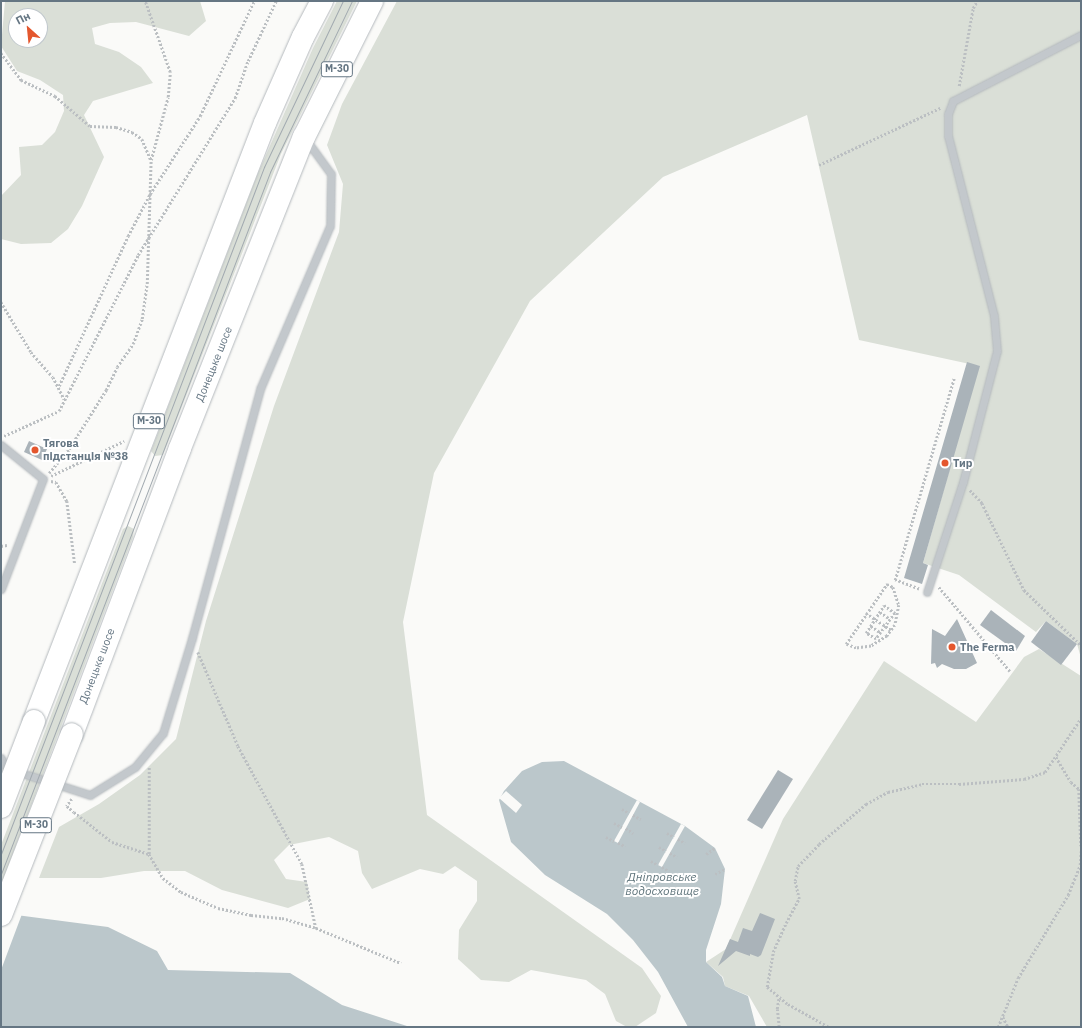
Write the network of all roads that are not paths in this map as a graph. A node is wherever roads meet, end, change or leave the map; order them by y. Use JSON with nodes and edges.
{"nodes":[{"id":1,"x":322,"y":1,"type":"edge"},
{"id":2,"x":372,"y":1,"type":"edge"},
{"id":3,"x":1081,"y":35,"type":"edge"},
{"id":4,"x":304,"y":137,"type":"junction"},
{"id":5,"x":1,"y":445,"type":"edge"},
{"id":6,"x":1,"y":589,"type":"edge"},
{"id":7,"x":927,"y":592,"type":"road end"},
{"id":8,"x":1,"y":758,"type":"edge"},
{"id":9,"x":1,"y":808,"type":"edge"},
{"id":10,"x":1,"y":916,"type":"edge"}],
"edges":[{"from":1,"to":9,"type":"highway","number":"М-30","bridge":true},
{"from":2,"to":4,"type":"highway","name":"Донецьке шосе","number":"М-30"},
{"from":3,"to":7,"type":"lane"},
{"from":4,"to":8,"type":"lane"},
{"from":4,"to":10,"type":"highway","name":"Донецьке шосе","number":"М-30","bridge":true},
{"from":5,"to":6,"type":"lane"}]}
